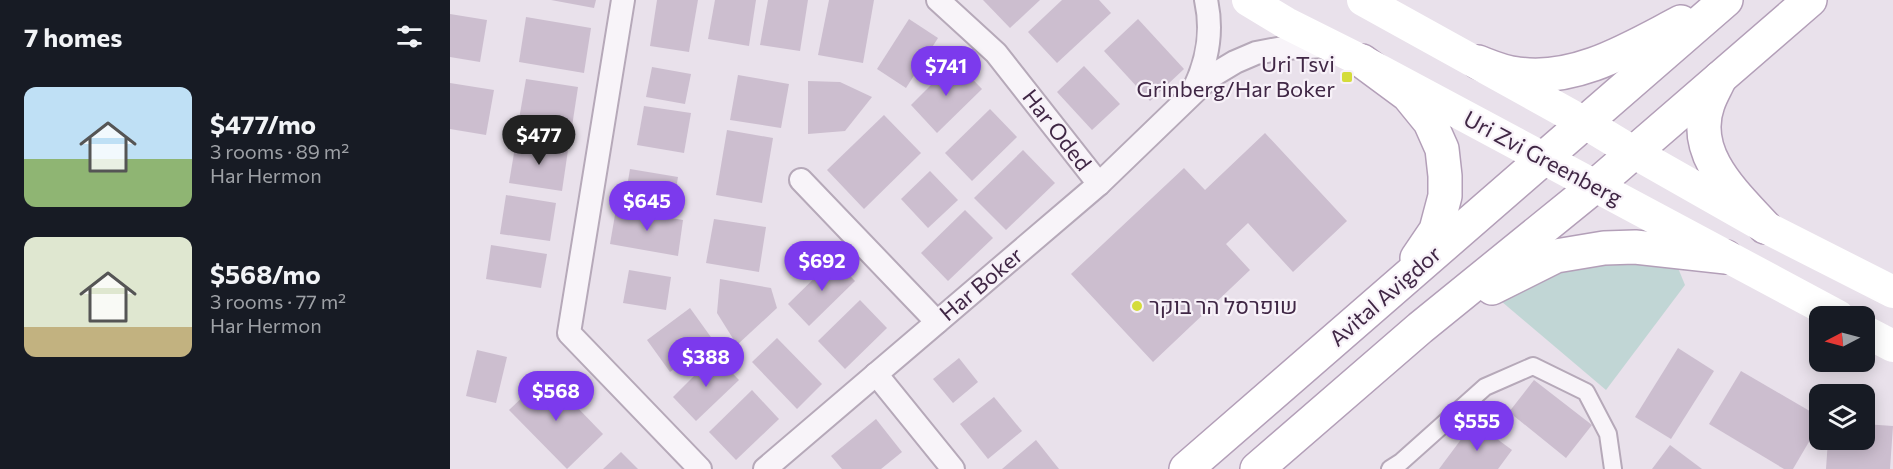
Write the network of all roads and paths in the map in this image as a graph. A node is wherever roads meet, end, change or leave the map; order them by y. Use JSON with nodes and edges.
{"nodes":[{"id":1,"x":623,"y":0,"type":"edge"},
{"id":2,"x":938,"y":0,"type":"edge"},
{"id":3,"x":1206,"y":0,"type":"edge"},
{"id":4,"x":1248,"y":0,"type":"edge"},
{"id":5,"x":1364,"y":0,"type":"edge"},
{"id":6,"x":1724,"y":0,"type":"edge"},
{"id":7,"x":1810,"y":0,"type":"edge"},
{"id":8,"x":1332,"y":46,"type":"junction"},
{"id":9,"x":1362,"y":61,"type":"junction"},
{"id":10,"x":1478,"y":62,"type":"junction"},
{"id":11,"x":1720,"y":78,"type":"junction"},
{"id":12,"x":1192,"y":93,"type":"junction"},
{"id":13,"x":1585,"y":123,"type":"junction"},
{"id":14,"x":1633,"y":152,"type":"junction"},
{"id":15,"x":1544,"y":158,"type":"junction"},
{"id":16,"x":801,"y":180,"type":"dead end"},
{"id":17,"x":1099,"y":184,"type":"junction"},
{"id":18,"x":1595,"y":186,"type":"junction"},
{"id":19,"x":1765,"y":227,"type":"junction"},
{"id":20,"x":1726,"y":257,"type":"junction"},
{"id":21,"x":1397,"y":286,"type":"junction"},
{"id":22,"x":1893,"y":292,"type":"edge"},
{"id":23,"x":1819,"y":306,"type":"edge"},
{"id":24,"x":937,"y":322,"type":"junction"},
{"id":25,"x":1420,"y":328,"type":"junction"},
{"id":26,"x":1875,"y":337,"type":"edge"},
{"id":27,"x":1893,"y":346,"type":"edge"},
{"id":28,"x":876,"y":374,"type":"junction"},
{"id":29,"x":700,"y":469,"type":"edge"},
{"id":30,"x":765,"y":469,"type":"edge"},
{"id":31,"x":953,"y":469,"type":"edge"},
{"id":32,"x":1186,"y":469,"type":"edge"},
{"id":33,"x":1257,"y":469,"type":"edge"},
{"id":34,"x":1390,"y":469,"type":"edge"},
{"id":35,"x":1613,"y":469,"type":"edge"}],
"edges":[{"from":1,"to":29,"type":"street"},
{"from":2,"to":17,"type":"street","name":"Har Oded"},
{"from":3,"to":12,"type":"street","name":"Har Boker"},
{"from":4,"to":8,"type":"main road","name":"Uri Zvi Greenberg"},
{"from":5,"to":10,"type":"main road","name":"Uri Zvi Greenberg"},
{"from":6,"to":10,"type":"main road"},
{"from":6,"to":13,"type":"main road","name":"Avital Avigdor"},
{"from":7,"to":11,"type":"main road","name":"Avital Avigdor"},
{"from":8,"to":9,"type":"main road","name":"Uri Zvi Greenberg"},
{"from":8,"to":12,"type":"street","name":"Har Boker"},
{"from":9,"to":15,"type":"main road","name":"Uri Zvi Greenberg"},
{"from":9,"to":21,"type":"main road"},
{"from":10,"to":13,"type":"main road","name":"Uri Zvi Greenberg"},
{"from":11,"to":14,"type":"main road","name":"Avital Avigdor"},
{"from":11,"to":19,"type":"main road"},
{"from":12,"to":17,"type":"street","name":"Har Boker"},
{"from":13,"to":14,"type":"main road","name":"Uri Zvi Greenberg"},
{"from":13,"to":15,"type":"main road","name":"Avital Avigdor"},
{"from":14,"to":18,"type":"main road","name":"Avital Avigdor"},
{"from":14,"to":19,"type":"main road","name":"Uri Zvi Greenberg"},
{"from":15,"to":18,"type":"main road","name":"Uri Zvi Greenberg"},
{"from":15,"to":21,"type":"main road","name":"Avital Avigdor"},
{"from":16,"to":24,"type":"street"},
{"from":17,"to":24,"type":"street","name":"Har Boker"},
{"from":18,"to":20,"type":"main road","name":"Uri Zvi Greenberg"},
{"from":18,"to":25,"type":"main road","name":"Avital Avigdor"},
{"from":19,"to":22,"type":"main road","name":"Uri Zvi Greenberg"},
{"from":20,"to":23,"type":"main road","name":"Uri Zvi Greenberg"},
{"from":20,"to":25,"type":"main road"},
{"from":21,"to":32,"type":"main road","name":"Avital Avigdor"},
{"from":24,"to":28,"type":"street","name":"Har Boker"},
{"from":25,"to":33,"type":"main road","name":"Avital Avigdor"},
{"from":26,"to":27,"type":"main road"},
{"from":28,"to":30,"type":"street","name":"Har Boker"},
{"from":28,"to":31,"type":"street"},
{"from":34,"to":35,"type":"street"}]}
